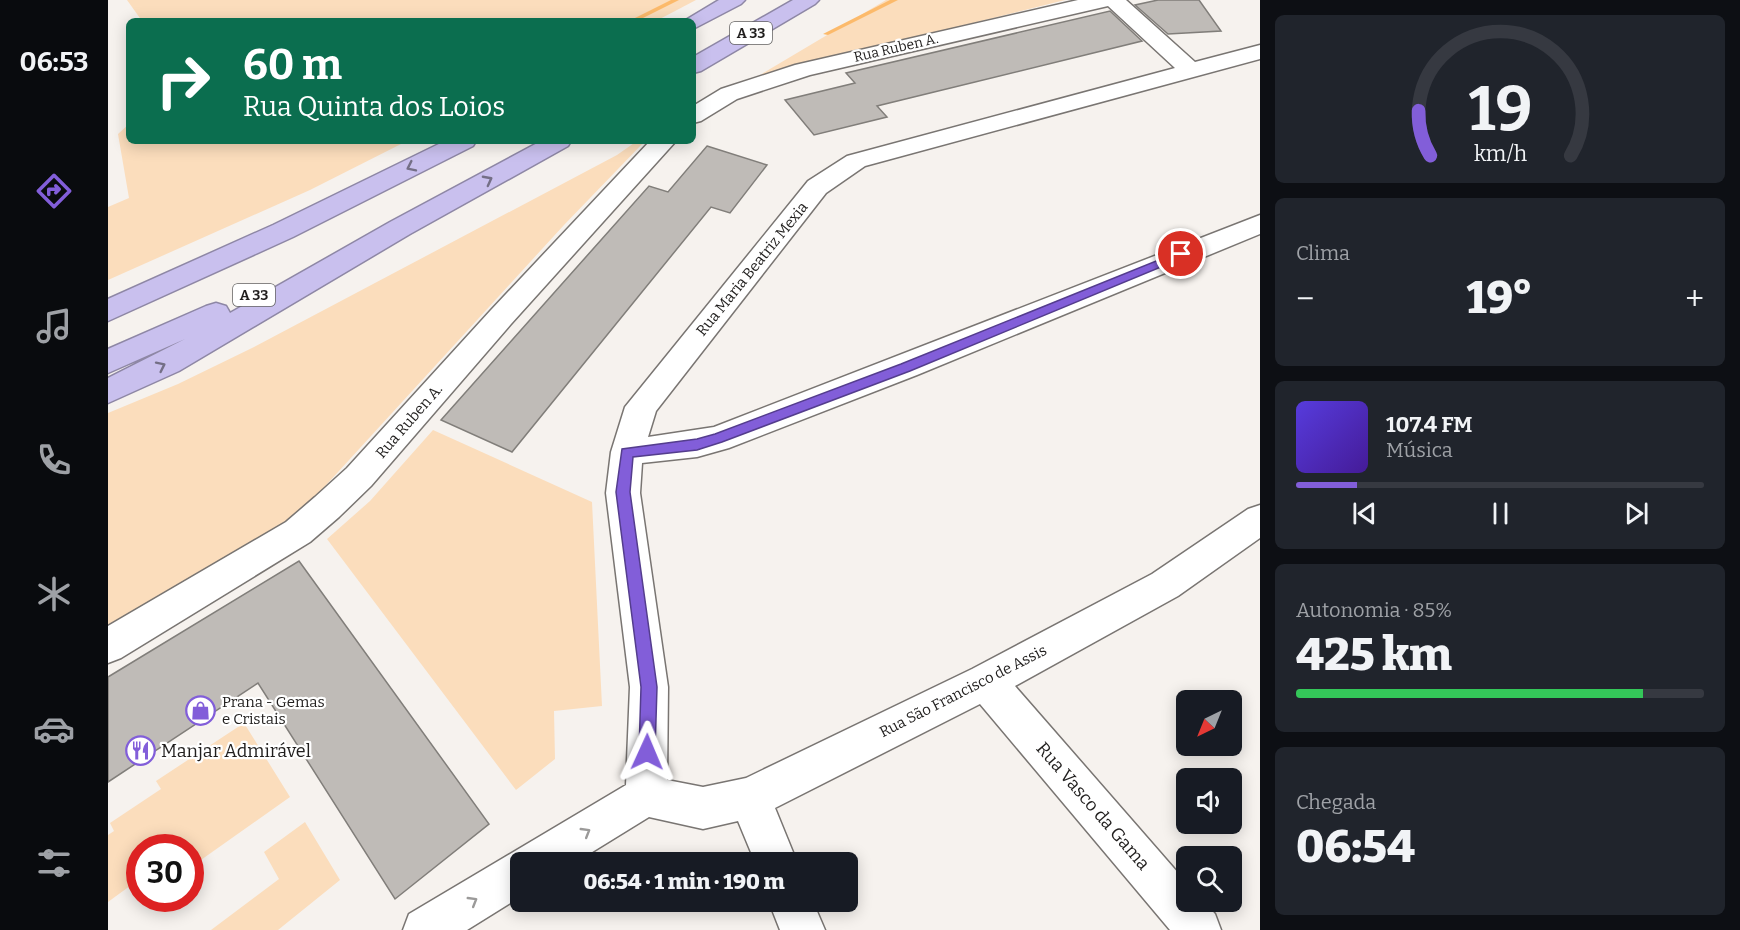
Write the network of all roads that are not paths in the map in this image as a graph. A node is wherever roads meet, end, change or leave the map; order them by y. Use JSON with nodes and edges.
{"nodes":[{"id":1,"x":734,"y":0,"type":"edge"},
{"id":2,"x":808,"y":0,"type":"edge"},
{"id":3,"x":1106,"y":0,"type":"edge"},
{"id":4,"x":1114,"y":0,"type":"edge"},
{"id":5,"x":696,"y":21,"type":"edge"},
{"id":6,"x":1260,"y":52,"type":"edge"},
{"id":7,"x":696,"y":64,"type":"edge"},
{"id":8,"x":1189,"y":69,"type":"junction"},
{"id":9,"x":696,"y":114,"type":"edge"},
{"id":10,"x":458,"y":144,"type":"edge"},
{"id":11,"x":554,"y":144,"type":"edge"},
{"id":12,"x":661,"y":144,"type":"edge"},
{"id":13,"x":1260,"y":224,"type":"edge"},
{"id":14,"x":400,"y":228,"type":"junction"},
{"id":15,"x":283,"y":231,"type":"junction"},
{"id":16,"x":108,"y":298,"type":"edge"},
{"id":17,"x":108,"y":311,"type":"edge"},
{"id":18,"x":108,"y":362,"type":"edge"},
{"id":19,"x":108,"y":391,"type":"edge"},
{"id":20,"x":627,"y":453,"type":"junction"},
{"id":21,"x":1260,"y":519,"type":"edge"},
{"id":22,"x":108,"y":646,"type":"edge"},
{"id":23,"x":986,"y":682,"type":"junction"},
{"id":24,"x":646,"y":796,"type":"junction"},
{"id":25,"x":750,"y":798,"type":"junction"},
{"id":26,"x":553,"y":852,"type":"edge"},
{"id":27,"x":772,"y":852,"type":"edge"},
{"id":28,"x":510,"y":878,"type":"edge"},
{"id":29,"x":795,"y":912,"type":"edge"},
{"id":30,"x":425,"y":930,"type":"edge"},
{"id":31,"x":803,"y":930,"type":"edge"},
{"id":32,"x":1199,"y":930,"type":"edge"}],
"edges":[{"from":1,"to":5,"type":"highway","number":"A 33"},
{"from":2,"to":7,"type":"highway","number":"A 33"},
{"from":3,"to":9,"type":"street","name":"Rua Ruben A."},
{"from":4,"to":8,"type":"street"},
{"from":6,"to":8,"type":"street","name":"Rua Maria Beatriz Mexia"},
{"from":8,"to":20,"type":"street","name":"Rua Maria Beatriz Mexia"},
{"from":10,"to":15,"type":"highway","one_way":true},
{"from":14,"to":11,"type":"highway","number":"A 33","one_way":true},
{"from":12,"to":22,"type":"street","name":"Rua Ruben A."},
{"from":13,"to":20,"type":"street"},
{"from":14,"to":18,"type":"highway","number":"A 33"},
{"from":19,"to":14,"type":"highway","one_way":true},
{"from":15,"to":16,"type":"highway"},
{"from":15,"to":17,"type":"highway"},
{"from":20,"to":24,"type":"street","name":"Rua Maria Beatriz Mexia"},
{"from":21,"to":23,"type":"street","name":"Rua São Francisco de Assis"},
{"from":23,"to":25,"type":"street","name":"Rua São Francisco de Assis"},
{"from":23,"to":32,"type":"street","name":"Rua Vasco da Gama"},
{"from":24,"to":25,"type":"street","name":"Rua São Francisco de Assis"},
{"from":26,"to":24,"type":"street","one_way":true},
{"from":25,"to":27,"type":"street"},
{"from":30,"to":28,"type":"street","one_way":true},
{"from":29,"to":31,"type":"street"}]}
